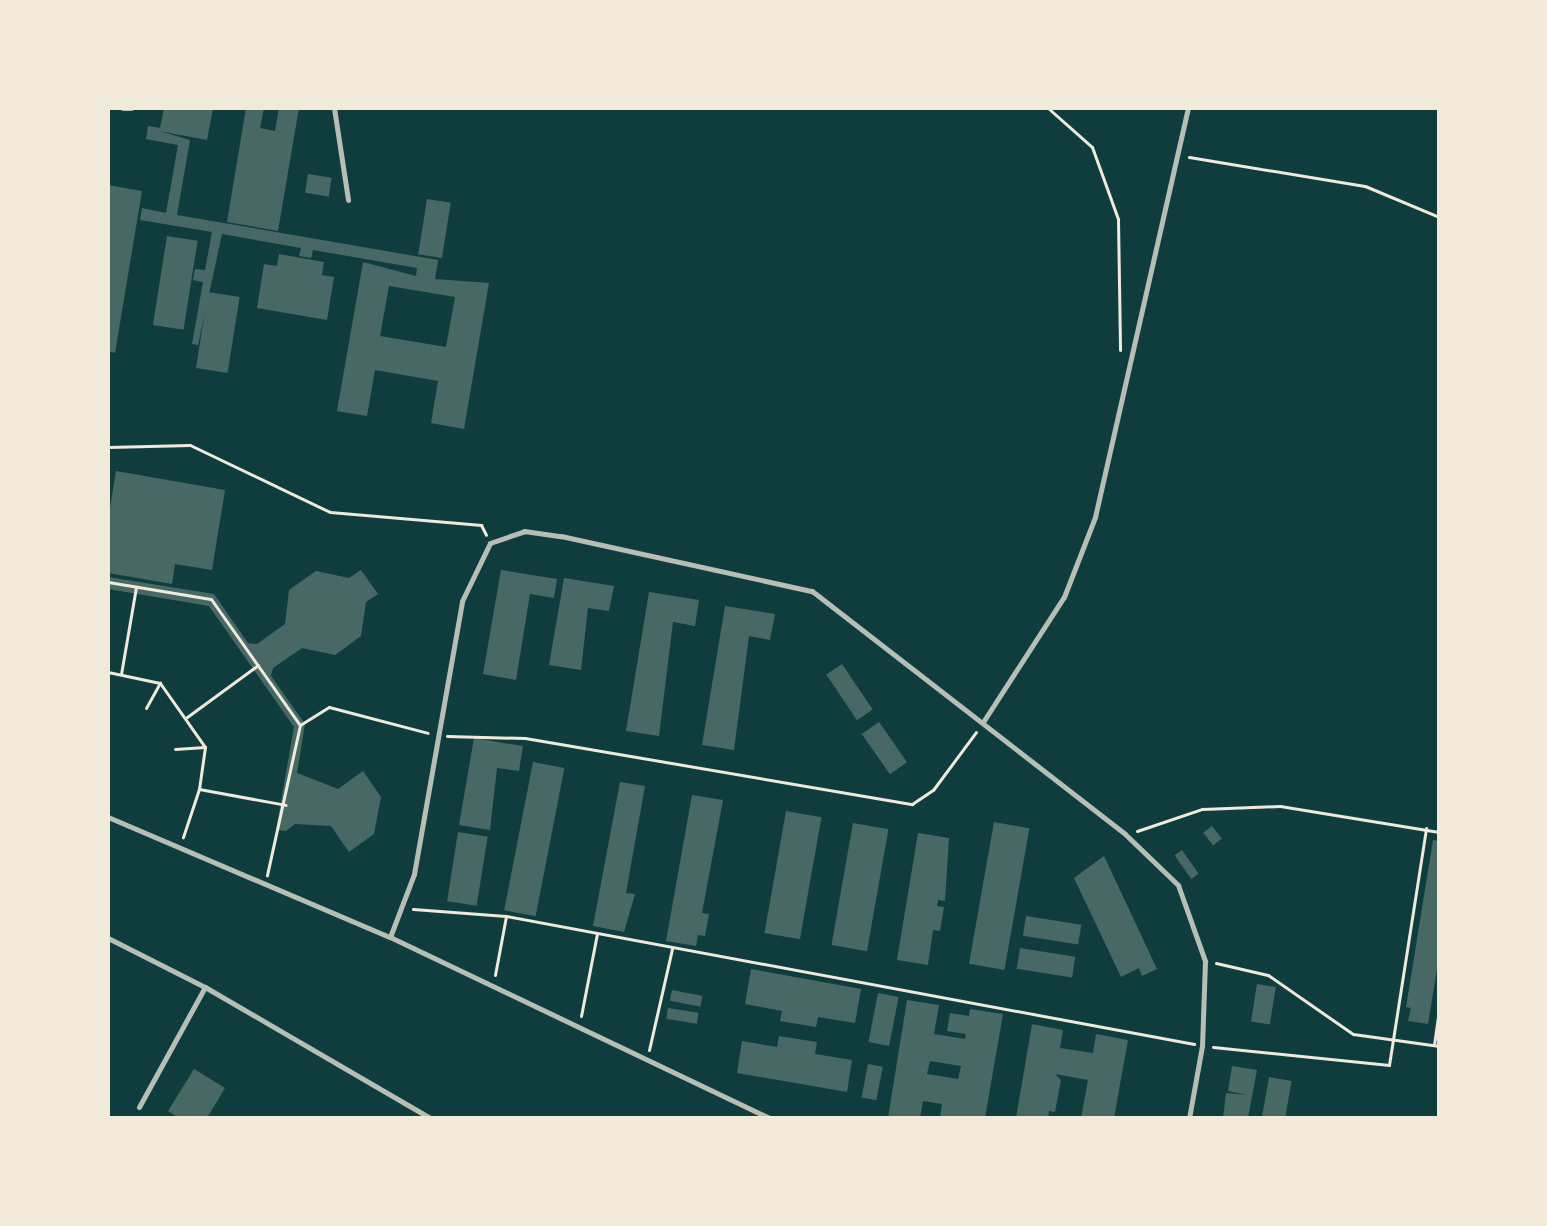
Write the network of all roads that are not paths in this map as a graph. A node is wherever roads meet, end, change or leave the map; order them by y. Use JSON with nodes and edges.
{"nodes":[{"id":1,"x":123,"y":108,"type":"edge"},
{"id":2,"x":131,"y":108,"type":"edge"},
{"id":3,"x":334,"y":108,"type":"edge"},
{"id":4,"x":1188,"y":108,"type":"edge"},
{"id":5,"x":348,"y":200,"type":"dead end"},
{"id":6,"x":983,"y":722,"type":"junction"},
{"id":7,"x":108,"y":817,"type":"edge"},
{"id":8,"x":390,"y":937,"type":"junction"},
{"id":9,"x":108,"y":938,"type":"edge"},
{"id":10,"x":205,"y":987,"type":"junction"},
{"id":11,"x":139,"y":1107,"type":"dead end"},
{"id":12,"x":430,"y":1118,"type":"edge"},
{"id":13,"x":769,"y":1118,"type":"edge"},
{"id":14,"x":1189,"y":1118,"type":"edge"}],
"edges":[{"from":1,"to":2,"type":"lane"},
{"from":3,"to":5,"type":"lane"},
{"from":4,"to":6,"type":"lane"},
{"from":6,"to":8,"type":"lane"},
{"from":6,"to":14,"type":"lane"},
{"from":7,"to":8,"type":"lane"},
{"from":8,"to":13,"type":"lane"},
{"from":9,"to":10,"type":"lane"},
{"from":10,"to":11,"type":"lane"},
{"from":10,"to":12,"type":"lane"}]}
